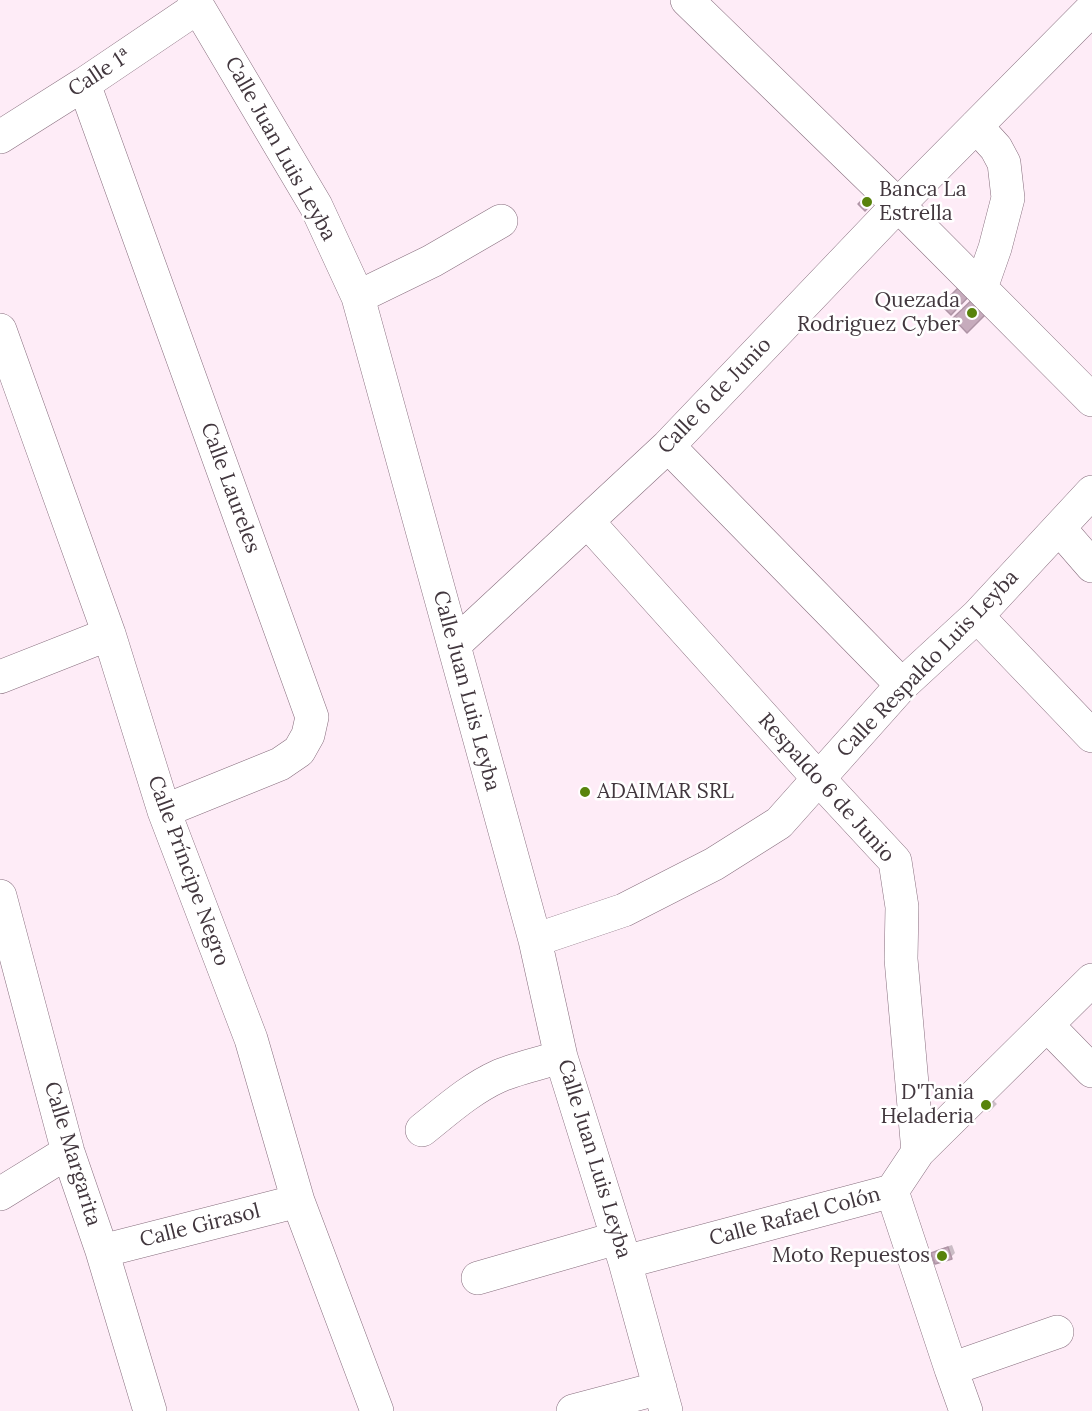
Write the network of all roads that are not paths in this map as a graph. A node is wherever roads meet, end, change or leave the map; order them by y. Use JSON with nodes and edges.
{"nodes":[{"id":1,"x":687,"y":0,"type":"edge"},
{"id":2,"x":196,"y":3,"type":"edge"},
{"id":3,"x":1092,"y":9,"type":"edge"},
{"id":4,"x":84,"y":84,"type":"junction"},
{"id":5,"x":976,"y":126,"type":"junction"},
{"id":6,"x":0,"y":137,"type":"edge"},
{"id":7,"x":898,"y":205,"type":"junction"},
{"id":8,"x":501,"y":221,"type":"dead end"},
{"id":9,"x":981,"y":288,"type":"junction"},
{"id":10,"x":358,"y":297,"type":"junction"},
{"id":11,"x":0,"y":330,"type":"edge"},
{"id":12,"x":1092,"y":400,"type":"edge"},
{"id":13,"x":668,"y":446,"type":"junction"},
{"id":14,"x":1092,"y":492,"type":"edge"},
{"id":15,"x":588,"y":522,"type":"junction"},
{"id":16,"x":1059,"y":528,"type":"junction"},
{"id":17,"x":1092,"y":566,"type":"edge"},
{"id":18,"x":977,"y":616,"type":"junction"},
{"id":19,"x":109,"y":634,"type":"junction"},
{"id":20,"x":454,"y":645,"type":"junction"},
{"id":21,"x":0,"y":677,"type":"edge"},
{"id":22,"x":902,"y":685,"type":"junction"},
{"id":23,"x":1092,"y":736,"type":"edge"},
{"id":24,"x":818,"y":778,"type":"junction"},
{"id":25,"x":164,"y":812,"type":"junction"},
{"id":26,"x":0,"y":896,"type":"edge"},
{"id":27,"x":536,"y":940,"type":"junction"},
{"id":28,"x":1092,"y":980,"type":"edge"},
{"id":29,"x":1047,"y":1025,"type":"junction"},
{"id":30,"x":561,"y":1057,"type":"junction"},
{"id":31,"x":1092,"y":1071,"type":"edge"},
{"id":32,"x":422,"y":1130,"type":"dead end"},
{"id":33,"x":68,"y":1152,"type":"junction"},
{"id":34,"x":918,"y":1152,"type":"junction"},
{"id":35,"x":892,"y":1191,"type":"junction"},
{"id":36,"x":0,"y":1194,"type":"edge"},
{"id":37,"x":298,"y":1202,"type":"junction"},
{"id":38,"x":621,"y":1250,"type":"junction"},
{"id":39,"x":102,"y":1251,"type":"junction"},
{"id":40,"x":478,"y":1278,"type":"dead end"},
{"id":41,"x":1057,"y":1332,"type":"dead end"},
{"id":42,"x":951,"y":1369,"type":"junction"},
{"id":43,"x":663,"y":1399,"type":"edge"},
{"id":44,"x":150,"y":1411,"type":"edge"},
{"id":45,"x":377,"y":1411,"type":"edge"},
{"id":46,"x":573,"y":1411,"type":"edge"},
{"id":47,"x":966,"y":1411,"type":"edge"}],
"edges":[{"from":1,"to":7,"type":"street"},
{"from":2,"to":4,"type":"street","name":"Calle 1ª"},
{"from":2,"to":10,"type":"street","name":"Calle Juan Luis Leyba"},
{"from":3,"to":5,"type":"street","name":"Calle 6 de Junio"},
{"from":4,"to":6,"type":"street","name":"Calle 1ª"},
{"from":4,"to":25,"type":"street","name":"Calle Laureles"},
{"from":5,"to":7,"type":"street","name":"Calle 6 de Junio"},
{"from":5,"to":9,"type":"street"},
{"from":7,"to":9,"type":"street"},
{"from":7,"to":13,"type":"street","name":"Calle 6 de Junio"},
{"from":8,"to":10,"type":"street"},
{"from":9,"to":12,"type":"street"},
{"from":10,"to":20,"type":"street","name":"Calle Juan Luis Leyba"},
{"from":11,"to":19,"type":"street","name":"Calle Príncipe Negro"},
{"from":13,"to":15,"type":"street","name":"Calle 6 de Junio"},
{"from":13,"to":22,"type":"street"},
{"from":14,"to":16,"type":"street","name":"Calle Respaldo Luis Leyba"},
{"from":15,"to":20,"type":"street","name":"Calle 6 de Junio"},
{"from":15,"to":24,"type":"street","name":"Respaldo 6 de Junio"},
{"from":16,"to":17,"type":"street"},
{"from":16,"to":18,"type":"street","name":"Calle Respaldo Luis Leyba"},
{"from":18,"to":22,"type":"street","name":"Calle Respaldo Luis Leyba"},
{"from":18,"to":23,"type":"street"},
{"from":19,"to":21,"type":"street"},
{"from":19,"to":25,"type":"street","name":"Calle Príncipe Negro"},
{"from":20,"to":27,"type":"street","name":"Calle Juan Luis Leyba"},
{"from":22,"to":24,"type":"street","name":"Calle Respaldo Luis Leyba"},
{"from":24,"to":27,"type":"street","name":"Calle Respaldo Luis Leyba"},
{"from":24,"to":34,"type":"street","name":"Respaldo 6 de Junio"},
{"from":25,"to":37,"type":"street","name":"Calle Príncipe Negro"},
{"from":26,"to":33,"type":"street","name":"Calle Margarita"},
{"from":27,"to":30,"type":"street","name":"Calle Juan Luis Leyba"},
{"from":28,"to":29,"type":"street","name":"Calle Rafael Colón"},
{"from":29,"to":31,"type":"street"},
{"from":29,"to":34,"type":"street","name":"Calle Rafael Colón"},
{"from":30,"to":32,"type":"street"},
{"from":30,"to":38,"type":"street","name":"Calle Juan Luis Leyba"},
{"from":33,"to":36,"type":"street"},
{"from":33,"to":39,"type":"street","name":"Calle Margarita"},
{"from":34,"to":35,"type":"street","name":"Calle Rafael Colón"},
{"from":35,"to":38,"type":"street","name":"Calle Rafael Colón"},
{"from":35,"to":42,"type":"street"},
{"from":37,"to":39,"type":"street","name":"Calle Girasol"},
{"from":37,"to":45,"type":"street","name":"Calle Príncipe Negro"},
{"from":38,"to":40,"type":"street","name":"Calle Rafael Colón"},
{"from":38,"to":43,"type":"street","name":"Calle Juan Luis Leyba"},
{"from":39,"to":44,"type":"street","name":"Calle Margarita"},
{"from":41,"to":42,"type":"street"},
{"from":42,"to":47,"type":"street"},
{"from":43,"to":46,"type":"street"}]}
